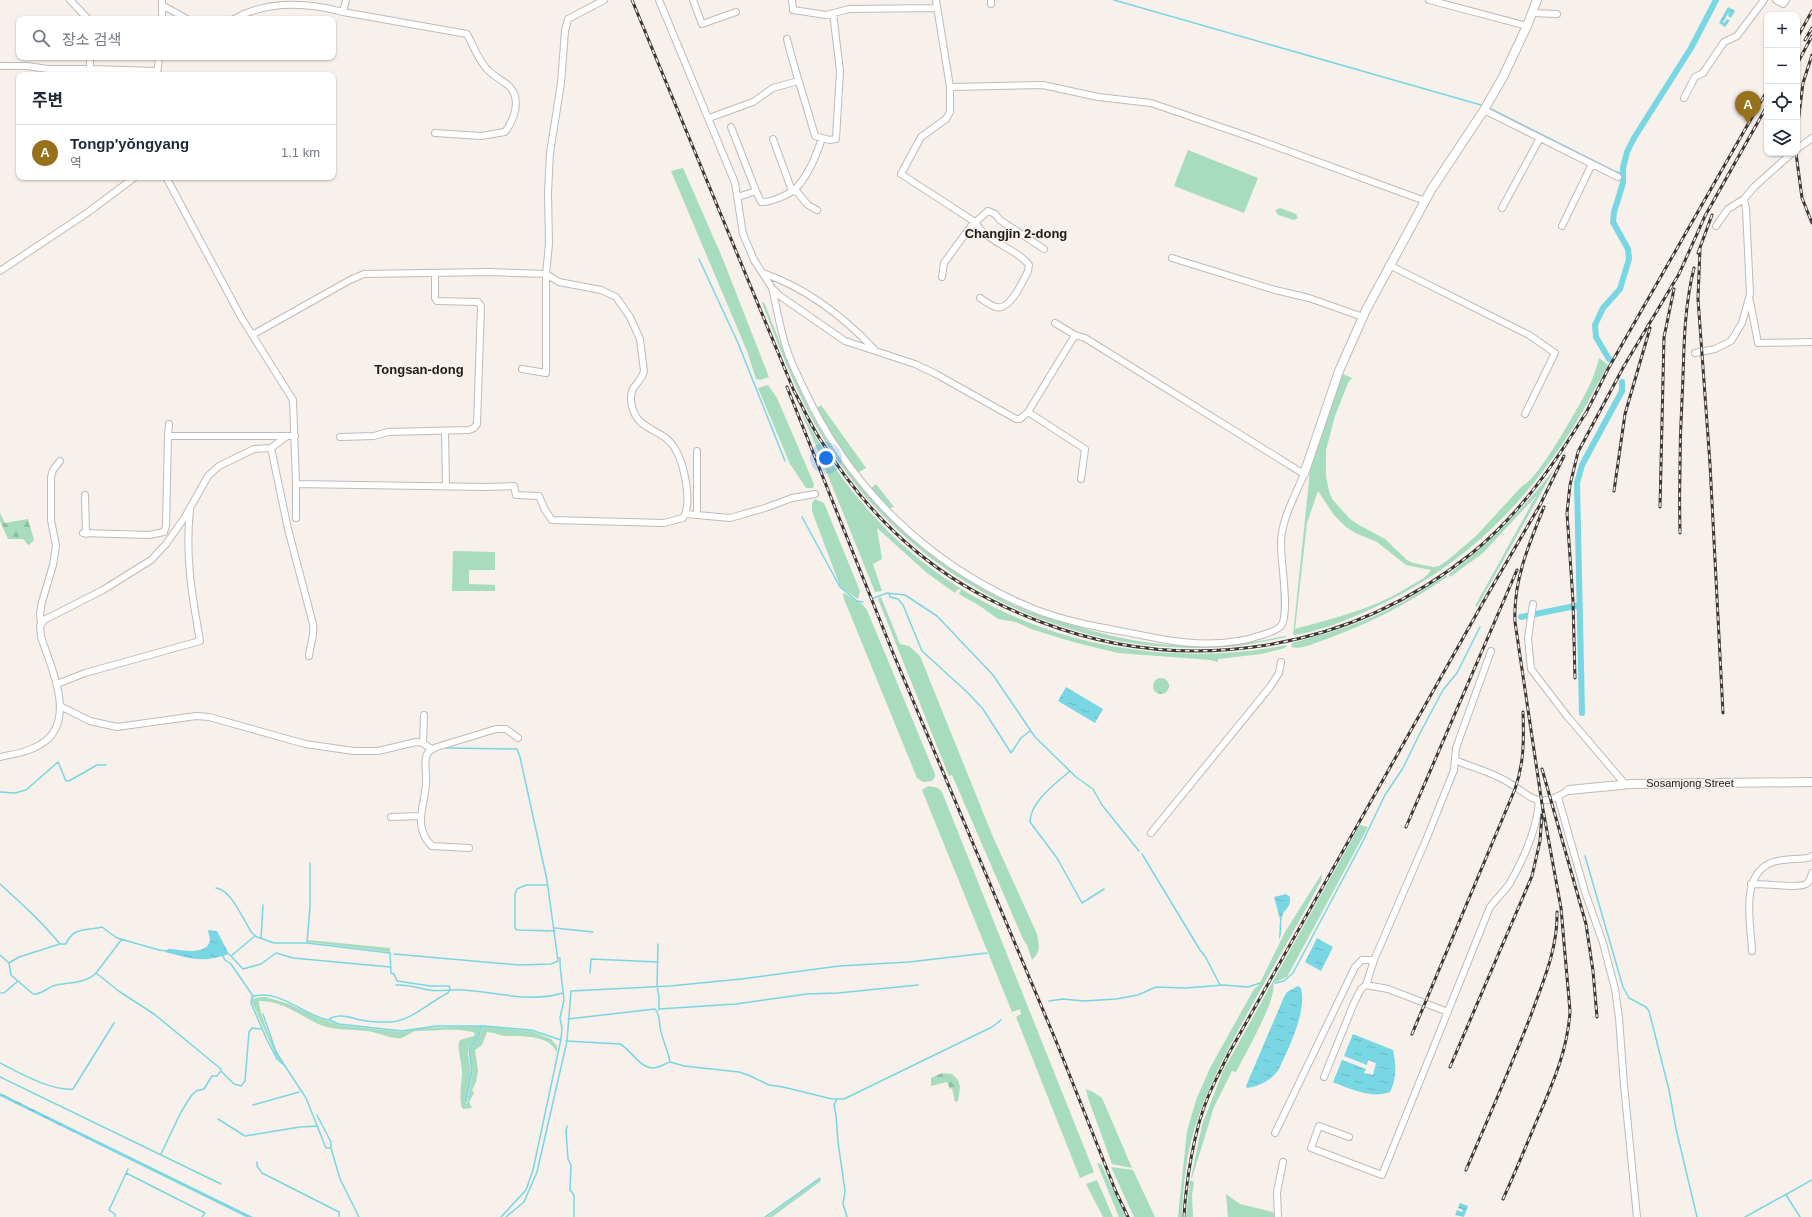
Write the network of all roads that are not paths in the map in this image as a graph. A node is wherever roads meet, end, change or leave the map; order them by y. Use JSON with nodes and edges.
{"nodes":[{"id":1,"x":70,"y":0,"type":"edge"},
{"id":2,"x":346,"y":0,"type":"edge"},
{"id":3,"x":604,"y":0,"type":"edge"},
{"id":4,"x":659,"y":0,"type":"edge"},
{"id":5,"x":693,"y":0,"type":"edge"},
{"id":6,"x":792,"y":0,"type":"edge"},
{"id":7,"x":936,"y":0,"type":"edge"},
{"id":8,"x":1429,"y":0,"type":"edge"},
{"id":9,"x":1537,"y":0,"type":"edge"},
{"id":10,"x":1764,"y":0,"type":"edge"},
{"id":11,"x":1776,"y":0,"type":"edge"},
{"id":12,"x":1786,"y":0,"type":"edge"},
{"id":13,"x":162,"y":2,"type":"edge"},
{"id":14,"x":937,"y":8,"type":"junction"},
{"id":15,"x":343,"y":12,"type":"junction"},
{"id":16,"x":736,"y":12,"type":"dead end"},
{"id":17,"x":833,"y":13,"type":"junction"},
{"id":18,"x":1532,"y":13,"type":"junction"},
{"id":19,"x":1557,"y":14,"type":"dead end"},
{"id":20,"x":85,"y":16,"type":"edge"},
{"id":21,"x":162,"y":16,"type":"edge"},
{"id":22,"x":180,"y":16,"type":"edge"},
{"id":23,"x":240,"y":16,"type":"edge"},
{"id":24,"x":1527,"y":26,"type":"junction"},
{"id":25,"x":787,"y":39,"type":"dead end"},
{"id":26,"x":90,"y":60,"type":"edge"},
{"id":27,"x":159,"y":60,"type":"edge"},
{"id":28,"x":0,"y":66,"type":"edge"},
{"id":29,"x":90,"y":69,"type":"junction"},
{"id":30,"x":140,"y":72,"type":"edge"},
{"id":31,"x":157,"y":72,"type":"edge"},
{"id":32,"x":798,"y":81,"type":"junction"},
{"id":33,"x":950,"y":87,"type":"junction"},
{"id":34,"x":1684,"y":98,"type":"dead end"},
{"id":35,"x":1484,"y":110,"type":"junction"},
{"id":36,"x":709,"y":118,"type":"junction"},
{"id":37,"x":731,"y":127,"type":"dead end"},
{"id":38,"x":435,"y":133,"type":"dead end"},
{"id":39,"x":822,"y":138,"type":"junction"},
{"id":40,"x":1540,"y":138,"type":"junction"},
{"id":41,"x":1812,"y":138,"type":"edge"},
{"id":42,"x":773,"y":139,"type":"dead end"},
{"id":43,"x":1800,"y":147,"type":"edge"},
{"id":44,"x":1789,"y":156,"type":"edge"},
{"id":45,"x":1592,"y":164,"type":"junction"},
{"id":46,"x":1618,"y":177,"type":"dead end"},
{"id":47,"x":131,"y":180,"type":"edge"},
{"id":48,"x":168,"y":180,"type":"edge"},
{"id":49,"x":756,"y":191,"type":"junction"},
{"id":50,"x":792,"y":191,"type":"junction"},
{"id":51,"x":738,"y":197,"type":"junction"},
{"id":52,"x":1744,"y":199,"type":"junction"},
{"id":53,"x":1425,"y":201,"type":"junction"},
{"id":54,"x":1502,"y":208,"type":"dead end"},
{"id":55,"x":817,"y":210,"type":"dead end"},
{"id":56,"x":975,"y":222,"type":"junction"},
{"id":57,"x":1562,"y":226,"type":"dead end"},
{"id":58,"x":1716,"y":226,"type":"dead end"},
{"id":59,"x":1044,"y":249,"type":"dead end"},
{"id":60,"x":1172,"y":258,"type":"dead end"},
{"id":61,"x":1389,"y":264,"type":"junction"},
{"id":62,"x":0,"y":271,"type":"edge"},
{"id":63,"x":435,"y":273,"type":"junction"},
{"id":64,"x":763,"y":273,"type":"junction"},
{"id":65,"x":546,"y":274,"type":"junction"},
{"id":66,"x":942,"y":277,"type":"dead end"},
{"id":67,"x":772,"y":288,"type":"junction"},
{"id":68,"x":980,"y":298,"type":"dead end"},
{"id":69,"x":1749,"y":300,"type":"junction"},
{"id":70,"x":1363,"y":317,"type":"junction"},
{"id":71,"x":1055,"y":323,"type":"dead end"},
{"id":72,"x":252,"y":335,"type":"junction"},
{"id":73,"x":1075,"y":336,"type":"junction"},
{"id":74,"x":1812,"y":342,"type":"edge"},
{"id":75,"x":875,"y":350,"type":"junction"},
{"id":76,"x":1695,"y":353,"type":"dead end"},
{"id":77,"x":522,"y":369,"type":"dead end"},
{"id":78,"x":1028,"y":412,"type":"junction"},
{"id":79,"x":1525,"y":414,"type":"dead end"},
{"id":80,"x":169,"y":424,"type":"dead end"},
{"id":81,"x":445,"y":430,"type":"junction"},
{"id":82,"x":168,"y":436,"type":"junction"},
{"id":83,"x":287,"y":436,"type":"junction"},
{"id":84,"x":295,"y":436,"type":"junction"},
{"id":85,"x":340,"y":437,"type":"dead end"},
{"id":86,"x":271,"y":448,"type":"junction"},
{"id":87,"x":697,"y":451,"type":"dead end"},
{"id":88,"x":60,"y":461,"type":"dead end"},
{"id":89,"x":1304,"y":474,"type":"junction"},
{"id":90,"x":1080,"y":479,"type":"dead end"},
{"id":91,"x":296,"y":484,"type":"junction"},
{"id":92,"x":446,"y":486,"type":"junction"},
{"id":93,"x":815,"y":494,"type":"dead end"},
{"id":94,"x":86,"y":495,"type":"dead end"},
{"id":95,"x":190,"y":507,"type":"junction"},
{"id":96,"x":686,"y":514,"type":"junction"},
{"id":97,"x":697,"y":515,"type":"junction"},
{"id":98,"x":296,"y":518,"type":"dead end"},
{"id":99,"x":1533,"y":604,"type":"dead end"},
{"id":100,"x":41,"y":624,"type":"junction"},
{"id":101,"x":1491,"y":651,"type":"dead end"},
{"id":102,"x":309,"y":656,"type":"dead end"},
{"id":103,"x":1281,"y":662,"type":"dead end"},
{"id":104,"x":57,"y":684,"type":"junction"},
{"id":105,"x":60,"y":706,"type":"junction"},
{"id":106,"x":424,"y":716,"type":"dead end"},
{"id":107,"x":518,"y":738,"type":"dead end"},
{"id":108,"x":423,"y":743,"type":"junction"},
{"id":109,"x":431,"y":749,"type":"junction"},
{"id":110,"x":0,"y":756,"type":"edge"},
{"id":111,"x":1455,"y":760,"type":"junction"},
{"id":112,"x":1812,"y":782,"type":"edge"},
{"id":113,"x":1625,"y":784,"type":"junction"},
{"id":114,"x":1569,"y":790,"type":"joint"},
{"id":115,"x":1558,"y":797,"type":"junction"},
{"id":116,"x":1539,"y":801,"type":"junction"},
{"id":117,"x":422,"y":816,"type":"junction"},
{"id":118,"x":391,"y":817,"type":"dead end"},
{"id":119,"x":1151,"y":833,"type":"dead end"},
{"id":120,"x":469,"y":848,"type":"dead end"},
{"id":121,"x":1812,"y":856,"type":"edge"},
{"id":122,"x":1812,"y":872,"type":"edge"},
{"id":123,"x":1751,"y":884,"type":"junction"},
{"id":124,"x":1752,"y":951,"type":"dead end"},
{"id":125,"x":1374,"y":960,"type":"junction"},
{"id":126,"x":1366,"y":985,"type":"junction"},
{"id":127,"x":1448,"y":1012,"type":"junction"},
{"id":128,"x":1324,"y":1077,"type":"dead end"},
{"id":129,"x":1275,"y":1133,"type":"dead end"},
{"id":130,"x":1349,"y":1137,"type":"dead end"},
{"id":131,"x":1283,"y":1162,"type":"dead end"},
{"id":132,"x":1278,"y":1217,"type":"edge"},
{"id":133,"x":1636,"y":1217,"type":"edge"}],
"edges":[{"from":1,"to":20,"type":"street"},
{"from":2,"to":15,"type":"street"},
{"from":3,"to":65,"type":"street"},
{"from":4,"to":36,"type":"street"},
{"from":5,"to":16,"type":"street"},
{"from":6,"to":17,"type":"street"},
{"from":7,"to":14,"type":"street"},
{"from":8,"to":24,"type":"street"},
{"from":9,"to":18,"type":"street"},
{"from":10,"to":34,"type":"street"},
{"from":11,"to":12,"type":"street"},
{"from":13,"to":21,"type":"street"},
{"from":13,"to":22,"type":"street"},
{"from":14,"to":17,"type":"street"},
{"from":14,"to":33,"type":"street"},
{"from":15,"to":23,"type":"street"},
{"from":15,"to":38,"type":"street"},
{"from":17,"to":39,"type":"street"},
{"from":18,"to":19,"type":"street"},
{"from":18,"to":24,"type":"street"},
{"from":24,"to":35,"type":"street"},
{"from":25,"to":32,"type":"street"},
{"from":26,"to":29,"type":"street"},
{"from":27,"to":31,"type":"street"},
{"from":28,"to":29,"type":"street"},
{"from":29,"to":30,"type":"street"},
{"from":32,"to":36,"type":"street"},
{"from":32,"to":39,"type":"street"},
{"from":33,"to":53,"type":"street"},
{"from":33,"to":56,"type":"street"},
{"from":35,"to":40,"type":"street"},
{"from":35,"to":53,"type":"street"},
{"from":36,"to":51,"type":"street"},
{"from":37,"to":49,"type":"street"},
{"from":39,"to":50,"type":"street"},
{"from":40,"to":45,"type":"street"},
{"from":40,"to":54,"type":"street"},
{"from":41,"to":43,"type":"street"},
{"from":42,"to":50,"type":"street"},
{"from":44,"to":52,"type":"street"},
{"from":45,"to":46,"type":"street"},
{"from":45,"to":57,"type":"street"},
{"from":47,"to":62,"type":"street"},
{"from":48,"to":72,"type":"street"},
{"from":49,"to":50,"type":"street"},
{"from":49,"to":51,"type":"street"},
{"from":50,"to":55,"type":"street"},
{"from":51,"to":64,"type":"street"},
{"from":52,"to":58,"type":"street"},
{"from":52,"to":69,"type":"street"},
{"from":53,"to":61,"type":"street"},
{"from":56,"to":59,"type":"street"},
{"from":56,"to":66,"type":"street"},
{"from":56,"to":68,"type":"street"},
{"from":60,"to":70,"type":"street"},
{"from":61,"to":70,"type":"street"},
{"from":61,"to":79,"type":"street"},
{"from":63,"to":65,"type":"street"},
{"from":63,"to":72,"type":"street"},
{"from":63,"to":81,"type":"street"},
{"from":64,"to":67,"type":"street"},
{"from":64,"to":75,"type":"street"},
{"from":65,"to":77,"type":"street"},
{"from":65,"to":96,"type":"street"},
{"from":67,"to":75,"type":"street"},
{"from":67,"to":89,"type":"street"},
{"from":69,"to":74,"type":"street"},
{"from":69,"to":76,"type":"street"},
{"from":70,"to":89,"type":"street"},
{"from":71,"to":73,"type":"street"},
{"from":72,"to":84,"type":"street"},
{"from":73,"to":78,"type":"street"},
{"from":73,"to":89,"type":"street"},
{"from":75,"to":78,"type":"street"},
{"from":78,"to":90,"type":"street"},
{"from":80,"to":82,"type":"street"},
{"from":81,"to":85,"type":"street"},
{"from":81,"to":92,"type":"street"},
{"from":82,"to":83,"type":"street"},
{"from":82,"to":94,"type":"street"},
{"from":83,"to":84,"type":"street"},
{"from":83,"to":86,"type":"street"},
{"from":84,"to":91,"type":"street"},
{"from":86,"to":95,"type":"street"},
{"from":86,"to":102,"type":"street"},
{"from":87,"to":97,"type":"street"},
{"from":88,"to":100,"type":"street"},
{"from":91,"to":92,"type":"street"},
{"from":91,"to":98,"type":"street"},
{"from":92,"to":96,"type":"street"},
{"from":93,"to":97,"type":"street"},
{"from":95,"to":100,"type":"street"},
{"from":95,"to":104,"type":"street"},
{"from":96,"to":97,"type":"street"},
{"from":99,"to":113,"type":"street"},
{"from":100,"to":104,"type":"street"},
{"from":101,"to":111,"type":"street"},
{"from":103,"to":119,"type":"street"},
{"from":104,"to":105,"type":"street"},
{"from":105,"to":108,"type":"street"},
{"from":105,"to":110,"type":"street"},
{"from":106,"to":108,"type":"street"},
{"from":107,"to":109,"type":"street"},
{"from":108,"to":109,"type":"street"},
{"from":109,"to":117,"type":"street"},
{"from":111,"to":116,"type":"street"},
{"from":111,"to":125,"type":"street"},
{"from":112,"to":113,"type":"street","name":"Sosamjong Street"},
{"from":113,"to":114,"type":"street","name":"Sosamjong Street"},
{"from":114,"to":115,"type":"street"},
{"from":115,"to":116,"type":"street"},
{"from":115,"to":133,"type":"street"},
{"from":116,"to":127,"type":"street"},
{"from":117,"to":118,"type":"street"},
{"from":117,"to":120,"type":"street"},
{"from":121,"to":123,"type":"street"},
{"from":122,"to":123,"type":"street"},
{"from":123,"to":124,"type":"street"},
{"from":125,"to":126,"type":"street"},
{"from":125,"to":129,"type":"street"},
{"from":126,"to":127,"type":"street"},
{"from":126,"to":128,"type":"street"},
{"from":127,"to":130,"type":"street"},
{"from":131,"to":132,"type":"street"}]}
